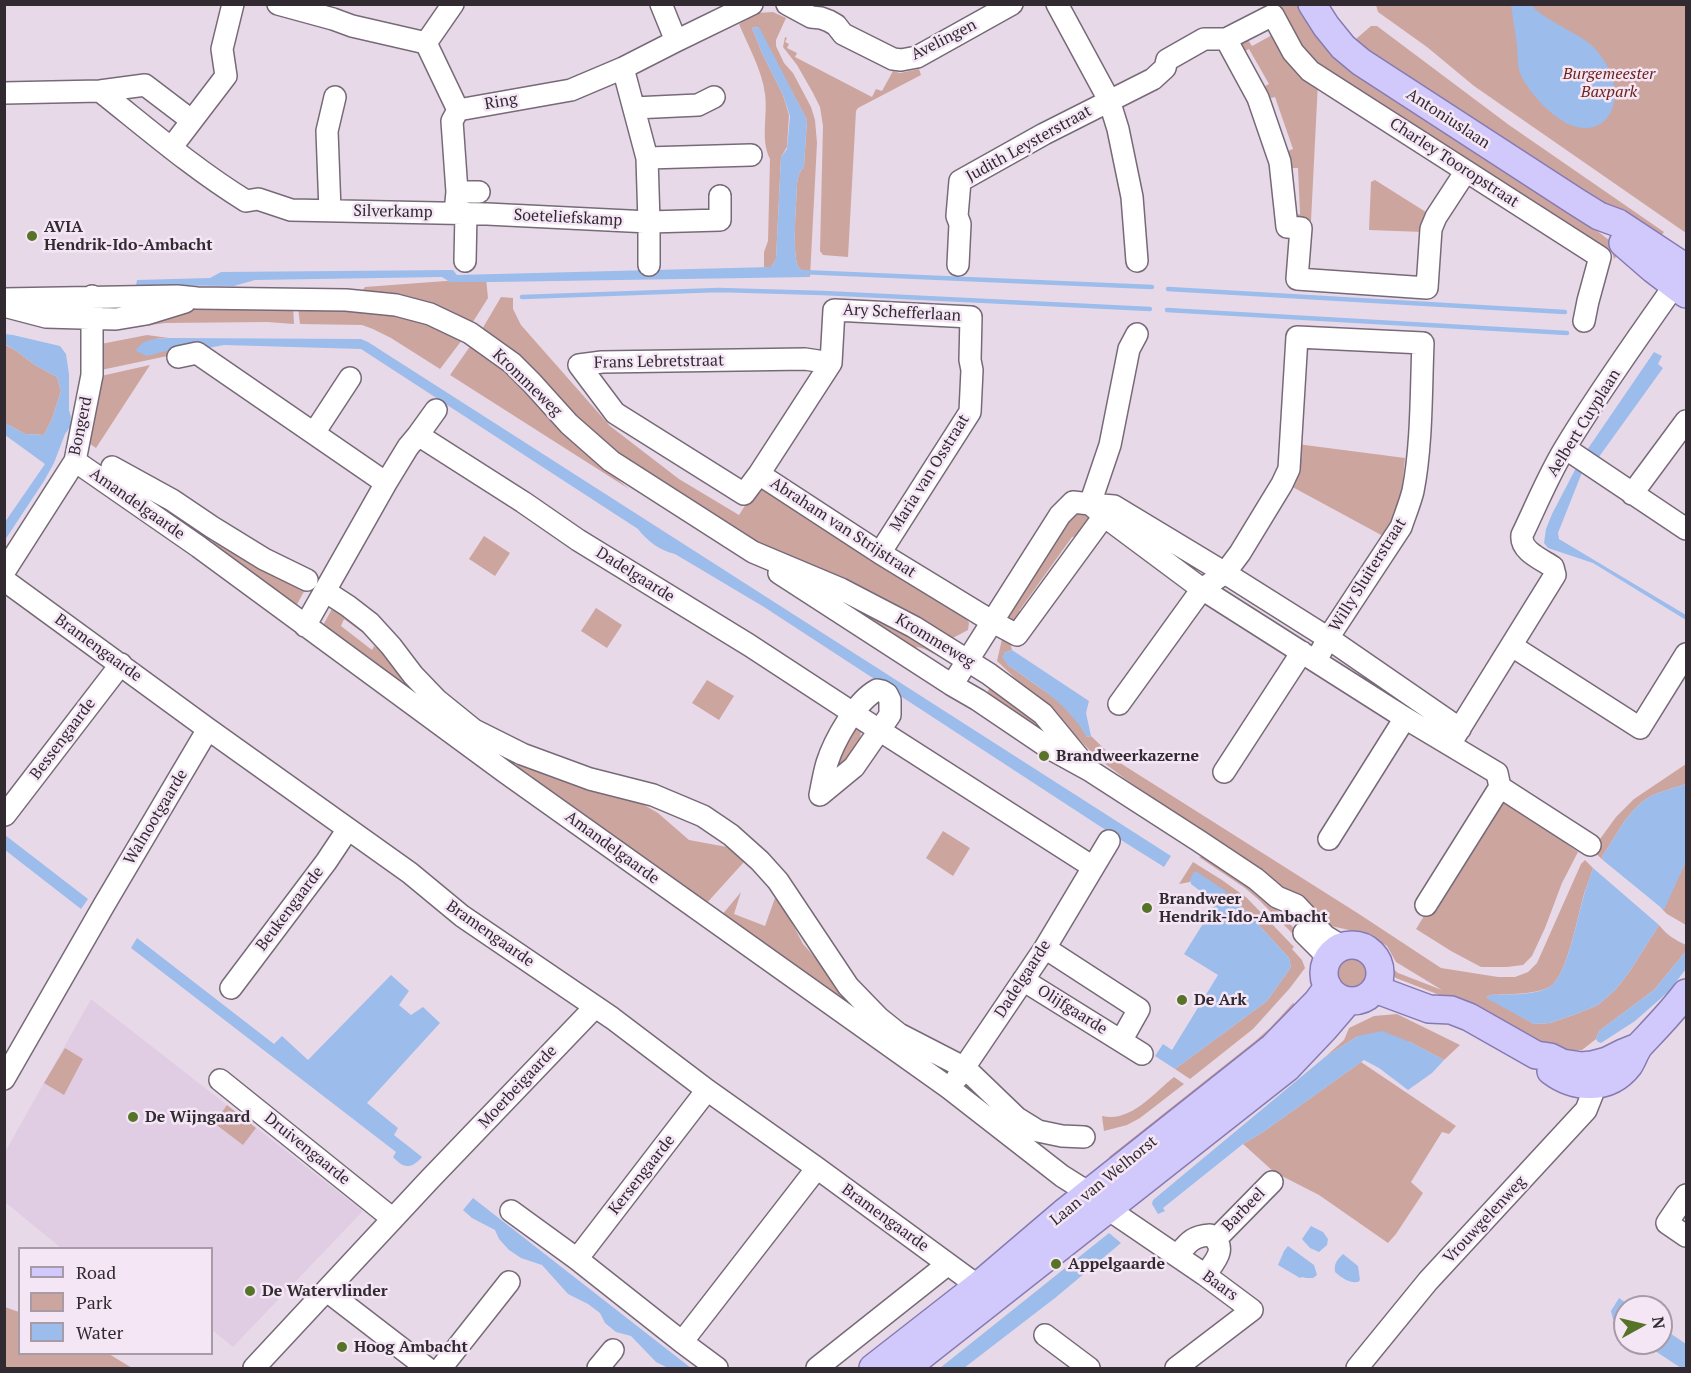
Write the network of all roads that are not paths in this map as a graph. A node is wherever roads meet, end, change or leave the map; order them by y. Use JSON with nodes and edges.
{"nodes":[{"id":1,"x":233,"y":4,"type":"edge"},
{"id":2,"x":278,"y":4,"type":"edge"},
{"id":3,"x":453,"y":4,"type":"edge"},
{"id":4,"x":752,"y":4,"type":"edge"},
{"id":5,"x":787,"y":4,"type":"edge"},
{"id":6,"x":1012,"y":4,"type":"edge"},
{"id":7,"x":1057,"y":4,"type":"edge"},
{"id":8,"x":1312,"y":4,"type":"edge"},
{"id":9,"x":667,"y":6,"type":"edge"},
{"id":10,"x":335,"y":12,"type":"edge"},
{"id":11,"x":1226,"y":39,"type":"junction"},
{"id":12,"x":676,"y":41,"type":"junction"},
{"id":13,"x":426,"y":43,"type":"junction"},
{"id":14,"x":623,"y":68,"type":"junction"},
{"id":15,"x":100,"y":90,"type":"junction"},
{"id":16,"x":4,"y":93,"type":"edge"},
{"id":17,"x":334,"y":97,"type":"dead end"},
{"id":18,"x":714,"y":97,"type":"dead end"},
{"id":19,"x":1109,"y":100,"type":"junction"},
{"id":20,"x":634,"y":108,"type":"junction"},
{"id":21,"x":458,"y":110,"type":"junction"},
{"id":22,"x":191,"y":120,"type":"junction"},
{"id":23,"x":171,"y":148,"type":"junction"},
{"id":24,"x":751,"y":155,"type":"dead end"},
{"id":25,"x":647,"y":158,"type":"junction"},
{"id":26,"x":1467,"y":171,"type":"junction"},
{"id":27,"x":479,"y":192,"type":"dead end"},
{"id":28,"x":720,"y":196,"type":"dead end"},
{"id":29,"x":459,"y":206,"type":"junction"},
{"id":30,"x":330,"y":211,"type":"junction"},
{"id":31,"x":487,"y":214,"type":"joint"},
{"id":32,"x":649,"y":222,"type":"junction"},
{"id":33,"x":465,"y":261,"type":"dead end"},
{"id":34,"x":1137,"y":261,"type":"dead end"},
{"id":35,"x":649,"y":265,"type":"dead end"},
{"id":36,"x":958,"y":265,"type":"dead end"},
{"id":37,"x":1683,"y":279,"type":"edge"},
{"id":38,"x":92,"y":296,"type":"junction"},
{"id":39,"x":197,"y":298,"type":"junction"},
{"id":40,"x":4,"y":299,"type":"edge"},
{"id":41,"x":4,"y":306,"type":"edge"},
{"id":42,"x":971,"y":317,"type":"joint"},
{"id":43,"x":92,"y":319,"type":"junction"},
{"id":44,"x":1584,"y":321,"type":"dead end"},
{"id":45,"x":1137,"y":334,"type":"dead end"},
{"id":46,"x":832,"y":356,"type":"junction"},
{"id":47,"x":178,"y":357,"type":"dead end"},
{"id":48,"x":350,"y":378,"type":"dead end"},
{"id":49,"x":436,"y":410,"type":"dead end"},
{"id":50,"x":1686,"y":421,"type":"edge"},
{"id":51,"x":314,"y":433,"type":"junction"},
{"id":52,"x":418,"y":435,"type":"junction"},
{"id":53,"x":1565,"y":448,"type":"junction"},
{"id":54,"x":75,"y":461,"type":"junction"},
{"id":55,"x":112,"y":467,"type":"dead end"},
{"id":56,"x":759,"y":474,"type":"junction"},
{"id":57,"x":386,"y":483,"type":"junction"},
{"id":58,"x":1632,"y":494,"type":"junction"},
{"id":59,"x":1097,"y":510,"type":"junction"},
{"id":60,"x":212,"y":527,"type":"junction"},
{"id":61,"x":1686,"y":529,"type":"edge"},
{"id":62,"x":199,"y":547,"type":"junction"},
{"id":63,"x":753,"y":552,"type":"junction"},
{"id":64,"x":880,"y":553,"type":"junction"},
{"id":65,"x":4,"y":572,"type":"edge"},
{"id":66,"x":1225,"y":573,"type":"junction"},
{"id":67,"x":4,"y":580,"type":"edge"},
{"id":68,"x":316,"y":586,"type":"junction"},
{"id":69,"x":1202,"y":590,"type":"junction"},
{"id":70,"x":993,"y":622,"type":"junction"},
{"id":71,"x":305,"y":626,"type":"junction"},
{"id":72,"x":1328,"y":638,"type":"junction"},
{"id":73,"x":1512,"y":646,"type":"junction"},
{"id":74,"x":1686,"y":654,"type":"edge"},
{"id":75,"x":1309,"y":656,"type":"junction"},
{"id":76,"x":967,"y":661,"type":"junction"},
{"id":77,"x":121,"y":664,"type":"junction"},
{"id":78,"x":952,"y":685,"type":"junction"},
{"id":79,"x":1119,"y":704,"type":"dead end"},
{"id":80,"x":853,"y":712,"type":"junction"},
{"id":81,"x":1405,"y":718,"type":"junction"},
{"id":82,"x":208,"y":729,"type":"junction"},
{"id":83,"x":879,"y":730,"type":"junction"},
{"id":84,"x":1455,"y":736,"type":"junction"},
{"id":85,"x":1089,"y":770,"type":"junction"},
{"id":86,"x":1224,"y":772,"type":"dead end"},
{"id":87,"x":1500,"y":787,"type":"junction"},
{"id":88,"x":5,"y":815,"type":"edge"},
{"id":89,"x":348,"y":829,"type":"junction"},
{"id":90,"x":1329,"y":839,"type":"dead end"},
{"id":91,"x":1109,"y":841,"type":"dead end"},
{"id":92,"x":1590,"y":845,"type":"dead end"},
{"id":93,"x":1093,"y":867,"type":"junction"},
{"id":94,"x":1426,"y":905,"type":"dead end"},
{"id":95,"x":1044,"y":948,"type":"junction"},
{"id":96,"x":1336,"y":953,"type":"junction"},
{"id":97,"x":1023,"y":980,"type":"junction"},
{"id":98,"x":1378,"y":982,"type":"junction"},
{"id":99,"x":231,"y":988,"type":"dead end"},
{"id":100,"x":1338,"y":994,"type":"junction"},
{"id":101,"x":1686,"y":994,"type":"edge"},
{"id":102,"x":595,"y":1007,"type":"junction"},
{"id":103,"x":1121,"y":1041,"type":"junction"},
{"id":104,"x":1142,"y":1054,"type":"dead end"},
{"id":105,"x":8,"y":1064,"type":"edge"},
{"id":106,"x":965,"y":1068,"type":"junction"},
{"id":107,"x":1593,"y":1075,"type":"junction"},
{"id":108,"x":220,"y":1080,"type":"dead end"},
{"id":109,"x":949,"y":1089,"type":"junction"},
{"id":110,"x":707,"y":1090,"type":"junction"},
{"id":111,"x":1084,"y":1137,"type":"dead end"},
{"id":112,"x":1032,"y":1139,"type":"junction"},
{"id":113,"x":817,"y":1168,"type":"junction"},
{"id":114,"x":1272,"y":1182,"type":"dead end"},
{"id":115,"x":1686,"y":1194,"type":"edge"},
{"id":116,"x":1098,"y":1201,"type":"junction"},
{"id":117,"x":511,"y":1211,"type":"dead end"},
{"id":118,"x":393,"y":1220,"type":"junction"},
{"id":119,"x":1686,"y":1236,"type":"edge"},
{"id":120,"x":1216,"y":1239,"type":"junction"},
{"id":121,"x":1177,"y":1256,"type":"junction"},
{"id":122,"x":577,"y":1259,"type":"junction"},
{"id":123,"x":948,"y":1264,"type":"junction"},
{"id":124,"x":1205,"y":1275,"type":"junction"},
{"id":125,"x":508,"y":1282,"type":"dead end"},
{"id":126,"x":978,"y":1286,"type":"junction"},
{"id":127,"x":327,"y":1291,"type":"junction"},
{"id":128,"x":1045,"y":1335,"type":"dead end"},
{"id":129,"x":682,"y":1342,"type":"junction"},
{"id":130,"x":613,"y":1350,"type":"dead end"},
{"id":131,"x":254,"y":1368,"type":"edge"},
{"id":132,"x":427,"y":1368,"type":"edge"},
{"id":133,"x":441,"y":1368,"type":"edge"},
{"id":134,"x":598,"y":1368,"type":"edge"},
{"id":135,"x":717,"y":1368,"type":"edge"},
{"id":136,"x":817,"y":1368,"type":"edge"},
{"id":137,"x":873,"y":1368,"type":"edge"},
{"id":138,"x":906,"y":1368,"type":"edge"},
{"id":139,"x":1089,"y":1368,"type":"edge"},
{"id":140,"x":1176,"y":1368,"type":"edge"},
{"id":141,"x":1358,"y":1368,"type":"edge"}],
"edges":[{"from":1,"to":22,"type":"street"},
{"from":2,"to":10,"type":"street"},
{"from":3,"to":13,"type":"street"},
{"from":4,"to":12,"type":"street","name":"Ring"},
{"from":5,"to":6,"type":"street","name":"Avelingen"},
{"from":7,"to":19,"type":"street"},
{"from":8,"to":37,"type":"main road","name":"Antoniuslaan"},
{"from":9,"to":12,"type":"street"},
{"from":10,"to":13,"type":"street"},
{"from":11,"to":19,"type":"street"},
{"from":11,"to":26,"type":"street","name":"Charley Tooropstraat"},
{"from":11,"to":26,"type":"street"},
{"from":12,"to":14,"type":"street","name":"Ring"},
{"from":13,"to":21,"type":"street"},
{"from":14,"to":20,"type":"street"},
{"from":14,"to":21,"type":"street","name":"Ring"},
{"from":15,"to":16,"type":"street"},
{"from":15,"to":22,"type":"street"},
{"from":15,"to":23,"type":"street","name":"Silverkamp"},
{"from":17,"to":30,"type":"street","name":"Silverkamp"},
{"from":18,"to":20,"type":"street"},
{"from":19,"to":34,"type":"street"},
{"from":19,"to":36,"type":"street","name":"Judith Leysterstraat"},
{"from":20,"to":25,"type":"street"},
{"from":21,"to":29,"type":"street"},
{"from":22,"to":23,"type":"street"},
{"from":23,"to":30,"type":"street","name":"Silverkamp"},
{"from":24,"to":25,"type":"street"},
{"from":25,"to":32,"type":"street"},
{"from":26,"to":44,"type":"street","name":"Charley Tooropstraat"},
{"from":27,"to":29,"type":"street","name":"Silverkamp"},
{"from":28,"to":32,"type":"street","name":"Soeteliefskamp"},
{"from":29,"to":30,"type":"street","name":"Silverkamp"},
{"from":29,"to":31,"type":"street","name":"Silverkamp"},
{"from":29,"to":33,"type":"street"},
{"from":31,"to":32,"type":"street","name":"Soeteliefskamp"},
{"from":32,"to":35,"type":"street"},
{"from":37,"to":53,"type":"street","name":"Aelbert Cuyplaan"},
{"from":38,"to":39,"type":"street","name":"Krommeweg"},
{"from":38,"to":40,"type":"street","name":"Krommeweg"},
{"from":38,"to":43,"type":"street","name":"Bongerd"},
{"from":39,"to":43,"type":"street","name":"Krommeweg"},
{"from":39,"to":63,"type":"street","name":"Krommeweg"},
{"from":41,"to":43,"type":"street","name":"Krommeweg"},
{"from":42,"to":46,"type":"street","name":"Ary Schefferlaan"},
{"from":42,"to":64,"type":"street","name":"Maria van Osstraat"},
{"from":43,"to":54,"type":"street","name":"Bongerd"},
{"from":45,"to":59,"type":"street"},
{"from":46,"to":56,"type":"street","name":"Abraham van Strijstraat"},
{"from":46,"to":56,"type":"street","name":"Frans Lebretstraat"},
{"from":47,"to":51,"type":"street"},
{"from":48,"to":51,"type":"street"},
{"from":49,"to":52,"type":"street"},
{"from":50,"to":58,"type":"street"},
{"from":51,"to":57,"type":"street"},
{"from":52,"to":57,"type":"street"},
{"from":52,"to":80,"type":"street","name":"Dadelgaarde"},
{"from":53,"to":58,"type":"street"},
{"from":53,"to":73,"type":"street","name":"Aelbert Cuyplaan"},
{"from":54,"to":62,"type":"street","name":"Amandelgaarde"},
{"from":54,"to":65,"type":"street","name":"Bongerd"},
{"from":55,"to":60,"type":"street","name":"Amandelgaarde"},
{"from":56,"to":64,"type":"street","name":"Abraham van Strijstraat"},
{"from":57,"to":68,"type":"street"},
{"from":58,"to":61,"type":"street"},
{"from":59,"to":66,"type":"street"},
{"from":59,"to":69,"type":"street"},
{"from":59,"to":70,"type":"street"},
{"from":59,"to":70,"type":"street"},
{"from":60,"to":62,"type":"street","name":"Amandelgaarde"},
{"from":60,"to":68,"type":"street","name":"Amandelgaarde"},
{"from":62,"to":71,"type":"street","name":"Amandelgaarde"},
{"from":63,"to":76,"type":"street","name":"Krommeweg"},
{"from":63,"to":78,"type":"street","name":"Krommeweg"},
{"from":64,"to":70,"type":"street","name":"Abraham van Strijstraat"},
{"from":66,"to":69,"type":"street"},
{"from":66,"to":72,"type":"street"},
{"from":66,"to":72,"type":"street","name":"Willy Sluiterstraat"},
{"from":67,"to":77,"type":"street","name":"Bramengaarde"},
{"from":68,"to":71,"type":"street"},
{"from":68,"to":106,"type":"street","name":"Amandelgaarde"},
{"from":69,"to":75,"type":"street"},
{"from":69,"to":79,"type":"street"},
{"from":70,"to":76,"type":"street"},
{"from":71,"to":109,"type":"street","name":"Amandelgaarde"},
{"from":72,"to":75,"type":"street","name":"Willy Sluiterstraat"},
{"from":72,"to":84,"type":"street"},
{"from":73,"to":74,"type":"street"},
{"from":73,"to":84,"type":"street","name":"Aelbert Cuyplaan"},
{"from":75,"to":81,"type":"street"},
{"from":75,"to":86,"type":"street","name":"Willy Sluiterstraat"},
{"from":76,"to":78,"type":"street"},
{"from":76,"to":85,"type":"street","name":"Krommeweg"},
{"from":77,"to":82,"type":"street","name":"Bramengaarde"},
{"from":77,"to":88,"type":"street","name":"Bessengaarde"},
{"from":78,"to":85,"type":"street","name":"Krommeweg"},
{"from":80,"to":83,"type":"street","name":"Dadelgaarde"},
{"from":80,"to":83,"type":"street"},
{"from":80,"to":83,"type":"street"},
{"from":81,"to":84,"type":"street"},
{"from":81,"to":90,"type":"street"},
{"from":82,"to":89,"type":"street","name":"Bramengaarde"},
{"from":82,"to":105,"type":"street","name":"Walnootgaarde"},
{"from":83,"to":93,"type":"street","name":"Dadelgaarde"},
{"from":84,"to":87,"type":"street"},
{"from":85,"to":96,"type":"street","name":"Krommeweg"},
{"from":87,"to":92,"type":"street"},
{"from":87,"to":94,"type":"street"},
{"from":89,"to":99,"type":"street","name":"Beukengaarde"},
{"from":89,"to":102,"type":"street","name":"Bramengaarde"},
{"from":91,"to":93,"type":"street","name":"Dadelgaarde"},
{"from":93,"to":95,"type":"street","name":"Dadelgaarde"},
{"from":95,"to":97,"type":"street","name":"Dadelgaarde"},
{"from":95,"to":103,"type":"street","name":"Olijfgaarde"},
{"from":96,"to":98,"type":"main road"},
{"from":96,"to":100,"type":"main road"},
{"from":97,"to":103,"type":"street","name":"Olijfgaarde"},
{"from":97,"to":106,"type":"street","name":"Dadelgaarde"},
{"from":98,"to":100,"type":"main road"},
{"from":98,"to":107,"type":"main road"},
{"from":100,"to":116,"type":"main road","name":"Laan van Welhorst"},
{"from":101,"to":107,"type":"main road"},
{"from":102,"to":110,"type":"street","name":"Bramengaarde"},
{"from":102,"to":118,"type":"street","name":"Moerbeigaarde"},
{"from":103,"to":104,"type":"street","name":"Olijfgaarde"},
{"from":106,"to":109,"type":"street","name":"Dadelgaarde"},
{"from":106,"to":112,"type":"street","name":"Amandelgaarde"},
{"from":107,"to":141,"type":"street","name":"Vrouwgelenweg"},
{"from":108,"to":118,"type":"street","name":"Druivengaarde"},
{"from":109,"to":112,"type":"street","name":"Amandelgaarde"},
{"from":110,"to":113,"type":"street","name":"Bramengaarde"},
{"from":110,"to":122,"type":"street","name":"Kersengaarde"},
{"from":111,"to":112,"type":"street","name":"Amandelgaarde"},
{"from":112,"to":116,"type":"street","name":"Amandelgaarde"},
{"from":113,"to":123,"type":"street","name":"Bramengaarde"},
{"from":113,"to":129,"type":"street"},
{"from":114,"to":120,"type":"street","name":"Barbeel"},
{"from":115,"to":119,"type":"street"},
{"from":116,"to":121,"type":"street","name":"Baars"},
{"from":116,"to":126,"type":"main road","name":"Laan van Welhorst"},
{"from":116,"to":138,"type":"main road","name":"Laan van Welhorst"},
{"from":117,"to":122,"type":"street"},
{"from":118,"to":127,"type":"street"},
{"from":120,"to":121,"type":"street","name":"Barbeel"},
{"from":120,"to":124,"type":"street","name":"Barbeel"},
{"from":121,"to":124,"type":"street","name":"Baars"},
{"from":122,"to":129,"type":"street"},
{"from":123,"to":126,"type":"street","name":"Bramengaarde"},
{"from":123,"to":136,"type":"street"},
{"from":124,"to":140,"type":"street","name":"Baars"},
{"from":125,"to":133,"type":"street"},
{"from":126,"to":137,"type":"main road","name":"Laan van Welhorst"},
{"from":127,"to":131,"type":"street"},
{"from":127,"to":132,"type":"street"},
{"from":128,"to":139,"type":"street"},
{"from":129,"to":135,"type":"street"},
{"from":130,"to":134,"type":"street"}]}
